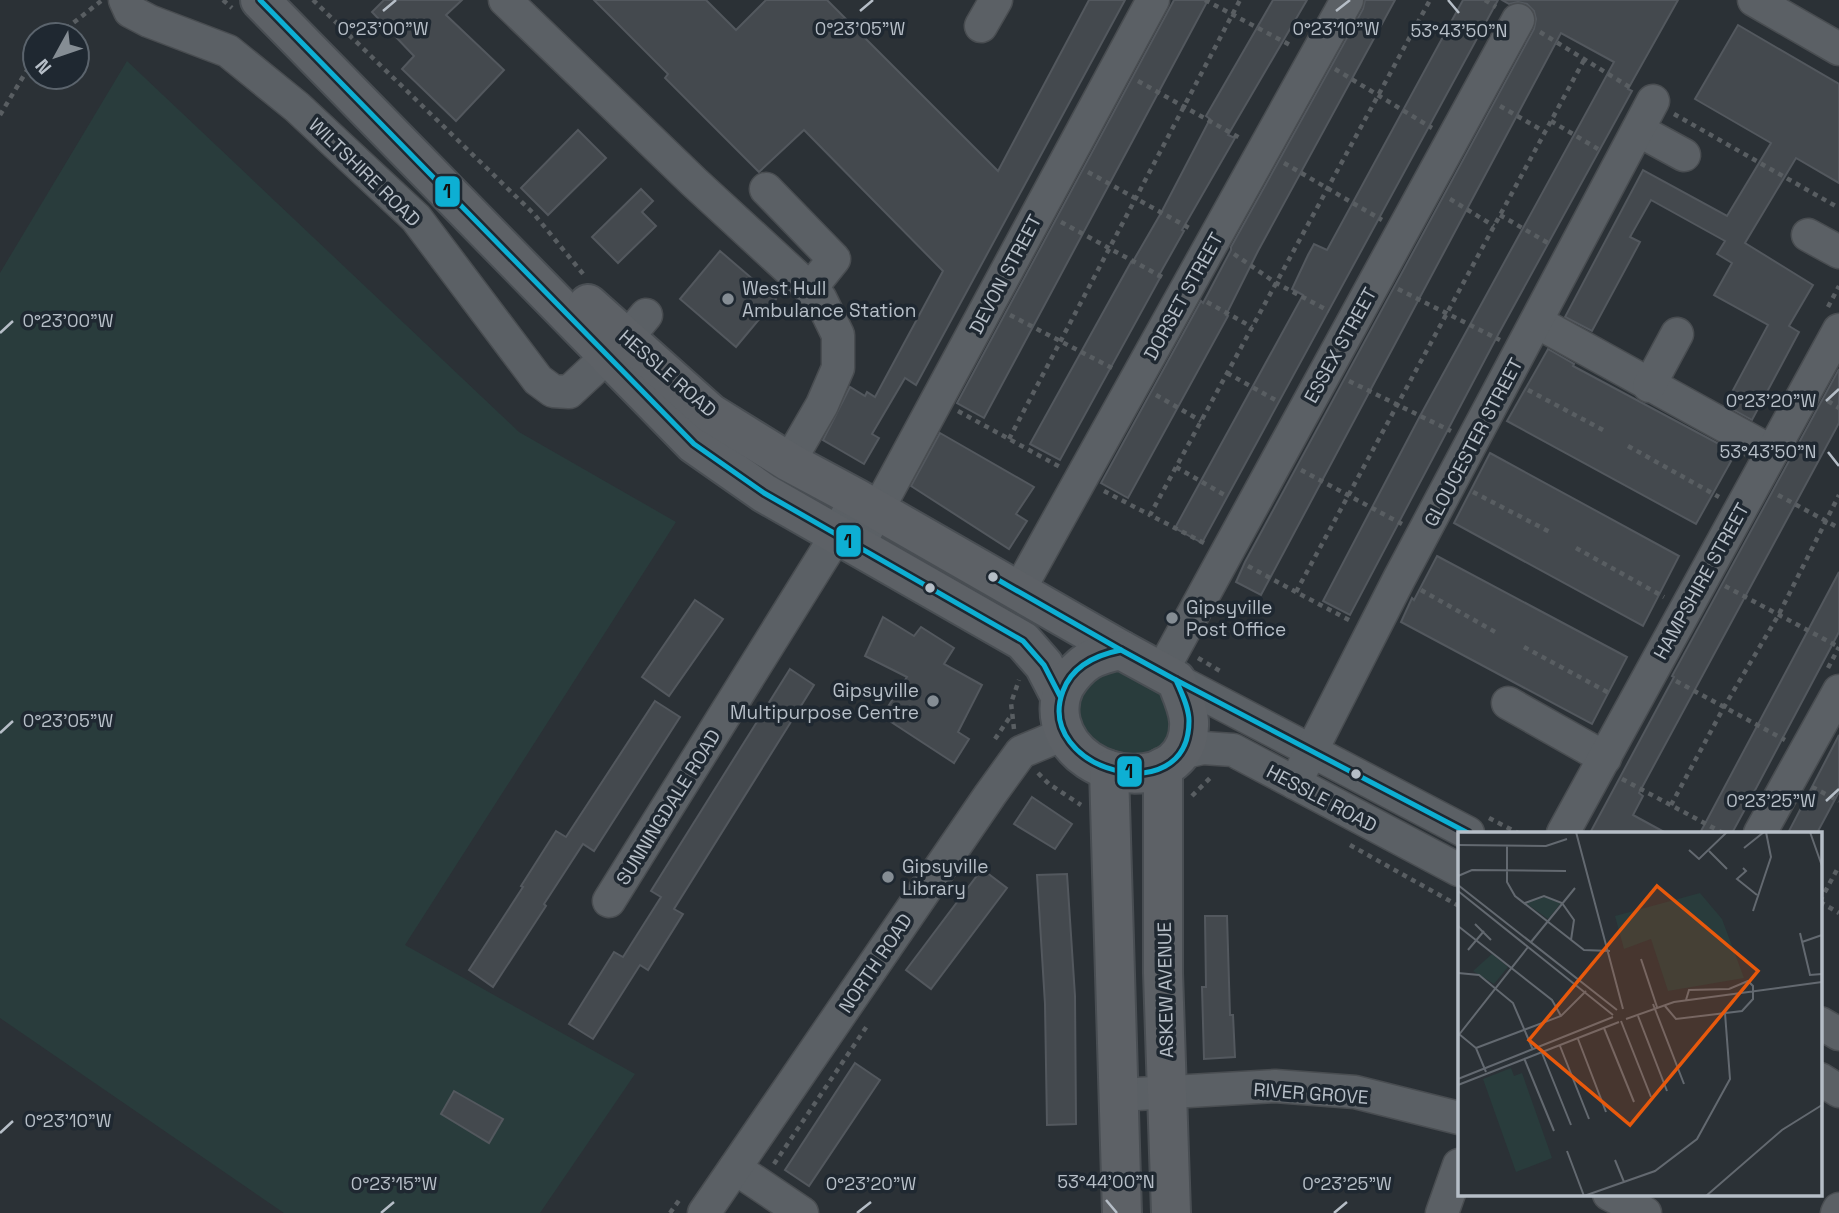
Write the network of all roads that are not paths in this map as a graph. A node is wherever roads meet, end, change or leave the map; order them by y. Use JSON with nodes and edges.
{"nodes":[{"id":1,"x":125,"y":0,"type":"edge"},
{"id":2,"x":505,"y":0,"type":"edge"},
{"id":3,"x":1153,"y":0,"type":"edge"},
{"id":4,"x":1347,"y":0,"type":"edge"},
{"id":5,"x":1754,"y":0,"type":"edge"},
{"id":6,"x":288,"y":6,"type":"edge"},
{"id":7,"x":1518,"y":19,"type":"dead end"},
{"id":8,"x":1839,"y":49,"type":"edge"},
{"id":9,"x":1653,"y":101,"type":"dead end"},
{"id":10,"x":1638,"y":130,"type":"junction"},
{"id":11,"x":1684,"y":155,"type":"dead end"},
{"id":12,"x":766,"y":189,"type":"dead end"},
{"id":13,"x":1808,"y":235,"type":"dead end"},
{"id":14,"x":1839,"y":252,"type":"edge"},
{"id":15,"x":810,"y":289,"type":"junction"},
{"id":16,"x":1537,"y":322,"type":"junction"},
{"id":17,"x":1839,"y":330,"type":"edge"},
{"id":18,"x":1678,"y":334,"type":"dead end"},
{"id":19,"x":627,"y":336,"type":"junction"},
{"id":20,"x":1649,"y":386,"type":"junction"},
{"id":21,"x":1772,"y":452,"type":"junction"},
{"id":22,"x":789,"y":462,"type":"junction"},
{"id":23,"x":867,"y":504,"type":"junction"},
{"id":24,"x":846,"y":542,"type":"junction"},
{"id":25,"x":1018,"y":592,"type":"junction"},
{"id":26,"x":1121,"y":650,"type":"junction"},
{"id":27,"x":1169,"y":676,"type":"junction"},
{"id":28,"x":1839,"y":691,"type":"edge"},
{"id":29,"x":1060,"y":696,"type":"junction"},
{"id":30,"x":1508,"y":703,"type":"dead end"},
{"id":31,"x":1064,"y":734,"type":"junction"},
{"id":32,"x":1311,"y":750,"type":"junction"},
{"id":33,"x":1172,"y":760,"type":"junction"},
{"id":34,"x":1607,"y":765,"type":"junction"},
{"id":35,"x":1109,"y":770,"type":"junction"},
{"id":36,"x":1294,"y":783,"type":"junction"},
{"id":37,"x":1466,"y":832,"type":"edge"},
{"id":38,"x":1564,"y":832,"type":"edge"},
{"id":39,"x":1761,"y":832,"type":"edge"},
{"id":40,"x":1458,"y":869,"type":"edge"},
{"id":41,"x":609,"y":901,"type":"dead end"},
{"id":42,"x":1822,"y":1024,"type":"edge"},
{"id":43,"x":1839,"y":1034,"type":"edge"},
{"id":44,"x":1822,"y":1080,"type":"edge"},
{"id":45,"x":1839,"y":1091,"type":"edge"},
{"id":46,"x":1167,"y":1092,"type":"junction"},
{"id":47,"x":1119,"y":1095,"type":"junction"},
{"id":48,"x":1458,"y":1118,"type":"edge"},
{"id":49,"x":735,"y":1168,"type":"junction"},
{"id":50,"x":1458,"y":1168,"type":"edge"},
{"id":51,"x":1613,"y":1196,"type":"edge"},
{"id":52,"x":704,"y":1213,"type":"edge"},
{"id":53,"x":802,"y":1213,"type":"edge"},
{"id":54,"x":1122,"y":1213,"type":"edge"},
{"id":55,"x":1171,"y":1213,"type":"edge"},
{"id":56,"x":1442,"y":1213,"type":"edge"},
{"id":57,"x":1645,"y":1213,"type":"edge"}],
"edges":[{"from":1,"to":19,"type":"street","name":"WILTSHIRE ROAD"},
{"from":2,"to":15,"type":"street"},
{"from":3,"to":23,"type":"street","name":"DEVON STREET"},
{"from":4,"to":25,"type":"street","name":"DORSET STREET"},
{"from":5,"to":8,"type":"street"},
{"from":6,"to":19,"type":"main road","name":"HESSLE ROAD"},
{"from":7,"to":27,"type":"street","name":"ESSEX STREET"},
{"from":9,"to":10,"type":"street","name":"GLOUCESTER STREET"},
{"from":10,"to":11,"type":"street"},
{"from":10,"to":16,"type":"street","name":"GLOUCESTER STREET"},
{"from":12,"to":15,"type":"street"},
{"from":13,"to":14,"type":"street"},
{"from":15,"to":22,"type":"street"},
{"from":16,"to":20,"type":"street"},
{"from":16,"to":32,"type":"street","name":"GLOUCESTER STREET"},
{"from":17,"to":21,"type":"street","name":"HAMPSHIRE STREET"},
{"from":18,"to":20,"type":"street"},
{"from":19,"to":22,"type":"main road","name":"HESSLE ROAD"},
{"from":19,"to":24,"type":"main road","name":"HESSLE ROAD"},
{"from":20,"to":21,"type":"street"},
{"from":21,"to":34,"type":"street","name":"HAMPSHIRE STREET"},
{"from":22,"to":23,"type":"main road","name":"HESSLE ROAD"},
{"from":23,"to":24,"type":"street","name":"SUNNINGDALE ROAD"},
{"from":23,"to":25,"type":"main road","name":"HESSLE ROAD"},
{"from":24,"to":29,"type":"main road","name":"HESSLE ROAD"},
{"from":24,"to":41,"type":"street","name":"SUNNINGDALE ROAD"},
{"from":25,"to":26,"type":"main road","name":"HESSLE ROAD"},
{"from":26,"to":27,"type":"main road"},
{"from":26,"to":29,"type":"main road"},
{"from":27,"to":32,"type":"street","name":"HESSLE ROAD"},
{"from":27,"to":33,"type":"main road"},
{"from":28,"to":39,"type":"street"},
{"from":29,"to":31,"type":"main road"},
{"from":30,"to":34,"type":"street"},
{"from":31,"to":35,"type":"main road"},
{"from":31,"to":49,"type":"street","name":"NORTH ROAD"},
{"from":32,"to":36,"type":"street","name":"GLOUCESTER STREET"},
{"from":32,"to":37,"type":"street","name":"HESSLE ROAD"},
{"from":33,"to":35,"type":"main road"},
{"from":33,"to":36,"type":"street","name":"HESSLE ROAD"},
{"from":33,"to":46,"type":"main road","name":"ASKEW AVENUE"},
{"from":34,"to":38,"type":"street","name":"HAMPSHIRE STREET"},
{"from":35,"to":47,"type":"main road"},
{"from":36,"to":40,"type":"street","name":"HESSLE ROAD"},
{"from":42,"to":43,"type":"street"},
{"from":44,"to":45,"type":"street"},
{"from":46,"to":47,"type":"street","name":"RIVER GROVE"},
{"from":46,"to":48,"type":"street","name":"RIVER GROVE"},
{"from":46,"to":55,"type":"main road","name":"ASKEW AVENUE"},
{"from":47,"to":54,"type":"main road"},
{"from":49,"to":52,"type":"street","name":"NORTH ROAD"},
{"from":49,"to":53,"type":"street"},
{"from":50,"to":56,"type":"street"},
{"from":51,"to":57,"type":"street"}]}
